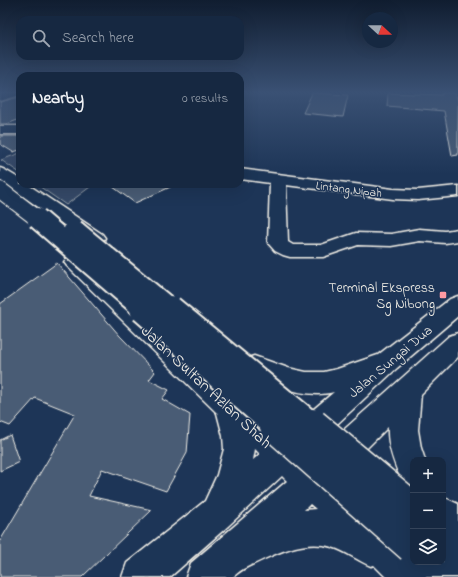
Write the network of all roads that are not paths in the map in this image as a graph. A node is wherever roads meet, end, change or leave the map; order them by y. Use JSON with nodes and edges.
{"nodes":[{"id":1,"x":0,"y":130,"type":"edge"},
{"id":2,"x":16,"y":130,"type":"edge"},
{"id":3,"x":0,"y":172,"type":"edge"},
{"id":4,"x":244,"y":175,"type":"edge"},
{"id":5,"x":0,"y":176,"type":"edge"},
{"id":6,"x":278,"y":180,"type":"junction"},
{"id":7,"x":16,"y":183,"type":"edge"},
{"id":8,"x":16,"y":188,"type":"edge"},
{"id":9,"x":17,"y":188,"type":"edge"},
{"id":10,"x":23,"y":188,"type":"edge"},
{"id":11,"x":0,"y":190,"type":"edge"},
{"id":12,"x":458,"y":191,"type":"edge"},
{"id":13,"x":0,"y":197,"type":"edge"},
{"id":14,"x":458,"y":235,"type":"edge"},
{"id":15,"x":458,"y":304,"type":"edge"},
{"id":16,"x":458,"y":342,"type":"edge"},
{"id":17,"x":388,"y":361,"type":"junction"},
{"id":18,"x":254,"y":366,"type":"junction"},
{"id":19,"x":408,"y":390,"type":"junction"},
{"id":20,"x":229,"y":405,"type":"junction"},
{"id":21,"x":322,"y":419,"type":"junction"},
{"id":22,"x":352,"y":442,"type":"junction"},
{"id":23,"x":282,"y":456,"type":"junction"},
{"id":24,"x":410,"y":464,"type":"edge"},
{"id":25,"x":310,"y":482,"type":"junction"},
{"id":26,"x":410,"y":488,"type":"edge"},
{"id":27,"x":410,"y":508,"type":"edge"},
{"id":28,"x":216,"y":514,"type":"junction"},
{"id":29,"x":446,"y":516,"type":"edge"},
{"id":30,"x":458,"y":526,"type":"edge"},
{"id":31,"x":446,"y":538,"type":"edge"},
{"id":32,"x":458,"y":548,"type":"edge"},
{"id":33,"x":410,"y":558,"type":"edge"},
{"id":34,"x":410,"y":559,"type":"edge"},
{"id":35,"x":410,"y":560,"type":"edge"},
{"id":36,"x":421,"y":565,"type":"edge"},
{"id":37,"x":217,"y":566,"type":"edge"},
{"id":38,"x":141,"y":577,"type":"edge"},
{"id":39,"x":447,"y":577,"type":"edge"}],
"edges":[{"from":1,"to":2,"type":"main road"},
{"from":3,"to":7,"type":"main road"},
{"from":4,"to":6,"type":"main road","name":"Lintang Nipah"},
{"from":5,"to":8,"type":"main road","name":"Jalan Sultan Azlan Shah","bridge":true},
{"from":6,"to":12,"type":"main road","name":"Lintang Nipah"},
{"from":6,"to":14,"type":"main road"},
{"from":9,"to":27,"type":"main road","name":"Jalan Sultan Azlan Shah","bridge":true},
{"from":10,"to":18,"type":"main road"},
{"from":11,"to":33,"type":"main road","name":"Jalan Sultan Azlan Shah","bridge":true},
{"from":13,"to":20,"type":"main road","name":"Jalan Sultan Azlan Shah"},
{"from":15,"to":17,"type":"main road","name":"Jalan Sungai Dua"},
{"from":16,"to":19,"type":"main road"},
{"from":17,"to":18,"type":"main road"},
{"from":17,"to":21,"type":"main road","name":"Jalan Sungai Dua"},
{"from":18,"to":21,"type":"main road"},
{"from":19,"to":22,"type":"main road"},
{"from":19,"to":24,"type":"main road"},
{"from":20,"to":23,"type":"main road","name":"Jalan Sultan Azlan Shah"},
{"from":20,"to":28,"type":"main road"},
{"from":21,"to":22,"type":"main road"},
{"from":21,"to":23,"type":"main road","name":"Jalan Sungai Dua"},
{"from":22,"to":25,"type":"main road"},
{"from":22,"to":26,"type":"main road"},
{"from":23,"to":25,"type":"main road","name":"Jalan Sultan Azlan Shah"},
{"from":23,"to":28,"type":"main road","name":"Jalan Sungai Dua"},
{"from":25,"to":34,"type":"main road","name":"Jalan Sultan Azlan Shah"},
{"from":25,"to":37,"type":"main road"},
{"from":28,"to":38,"type":"main road","name":"Jalan Sungai Dua"},
{"from":29,"to":30,"type":"main road"},
{"from":31,"to":32,"type":"main road"},
{"from":35,"to":37,"type":"main road"},
{"from":36,"to":39,"type":"main road","name":"Jalan Sultan Azlan Shah"}]}
